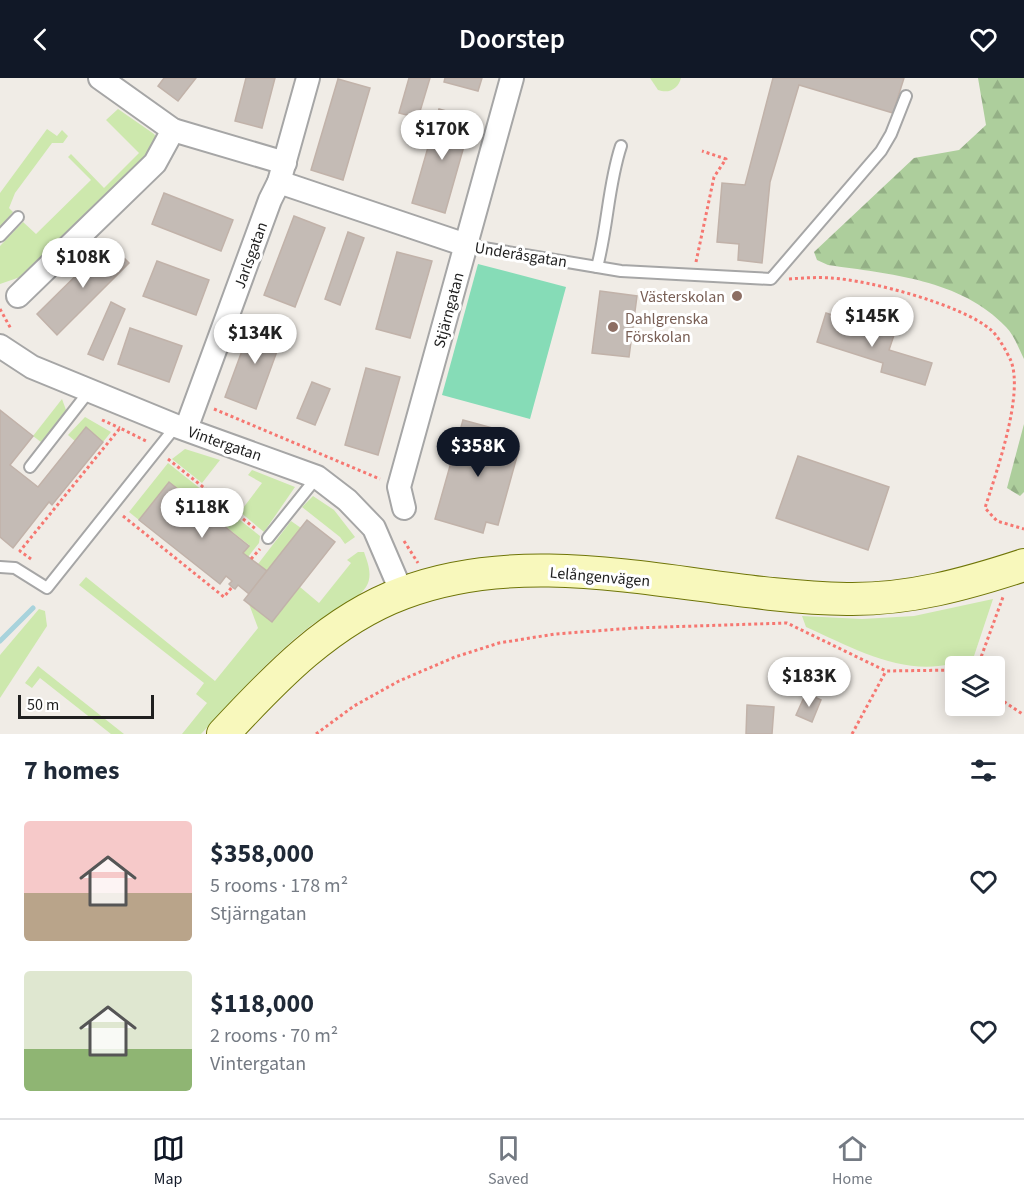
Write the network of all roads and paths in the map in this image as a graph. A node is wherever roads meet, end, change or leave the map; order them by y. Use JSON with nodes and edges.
{"nodes":[{"id":1,"x":100,"y":78,"type":"edge"},
{"id":2,"x":308,"y":78,"type":"edge"},
{"id":3,"x":512,"y":78,"type":"edge"},
{"id":4,"x":906,"y":96,"type":"dead end"},
{"id":5,"x":173,"y":130,"type":"junction"},
{"id":6,"x":621,"y":146,"type":"dead end"},
{"id":7,"x":702,"y":151,"type":"dead end"},
{"id":8,"x":282,"y":172,"type":"junction"},
{"id":9,"x":18,"y":217,"type":"dead end"},
{"id":10,"x":0,"y":236,"type":"edge"},
{"id":11,"x":466,"y":245,"type":"junction"},
{"id":12,"x":695,"y":265,"type":"dead end"},
{"id":13,"x":597,"y":267,"type":"junction"},
{"id":14,"x":771,"y":279,"type":"junction"},
{"id":15,"x":18,"y":296,"type":"dead end"},
{"id":16,"x":0,"y":346,"type":"edge"},
{"id":17,"x":90,"y":390,"type":"junction"},
{"id":18,"x":181,"y":428,"type":"junction"},
{"id":19,"x":157,"y":450,"type":"junction"},
{"id":20,"x":172,"y":453,"type":"dead end"},
{"id":21,"x":167,"y":458,"type":"junction"},
{"id":22,"x":161,"y":466,"type":"dead end"},
{"id":23,"x":30,"y":467,"type":"dead end"},
{"id":24,"x":317,"y":477,"type":"junction"},
{"id":25,"x":128,"y":507,"type":"dead end"},
{"id":26,"x":404,"y":508,"type":"dead end"},
{"id":27,"x":28,"y":528,"type":"dead end"},
{"id":28,"x":1024,"y":529,"type":"edge"},
{"id":29,"x":35,"y":533,"type":"junction"},
{"id":30,"x":268,"y":538,"type":"joint"},
{"id":31,"x":0,"y":567,"type":"edge"},
{"id":32,"x":1016,"y":576,"type":"edge"},
{"id":33,"x":54,"y":578,"type":"junction"},
{"id":34,"x":232,"y":587,"type":"dead end"},
{"id":35,"x":402,"y":593,"type":"junction"},
{"id":36,"x":982,"y":656,"type":"edge"},
{"id":37,"x":945,"y":670,"type":"edge"},
{"id":38,"x":886,"y":671,"type":"junction"},
{"id":39,"x":1005,"y":702,"type":"edge"},
{"id":40,"x":1024,"y":715,"type":"edge"},
{"id":41,"x":223,"y":734,"type":"edge"},
{"id":42,"x":316,"y":734,"type":"edge"},
{"id":43,"x":852,"y":734,"type":"edge"}],
"edges":[{"from":1,"to":5,"type":"street","name":"Underåsgatan"},
{"from":2,"to":8,"type":"street","name":"Jarlsgatan"},
{"from":3,"to":11,"type":"street","name":"Stjärngatan"},
{"from":4,"to":14,"type":"lane"},
{"from":5,"to":8,"type":"street","name":"Underåsgatan"},
{"from":5,"to":15,"type":"street"},
{"from":6,"to":13,"type":"lane"},
{"from":7,"to":12,"type":"path"},
{"from":8,"to":11,"type":"street","name":"Underåsgatan"},
{"from":8,"to":18,"type":"street","name":"Jarlsgatan"},
{"from":9,"to":10,"type":"lane"},
{"from":11,"to":13,"type":"lane","name":"Underåsgatan"},
{"from":11,"to":26,"type":"street","name":"Stjärngatan"},
{"from":13,"to":14,"type":"lane","name":"Underåsgatan"},
{"from":14,"to":28,"type":"path"},
{"from":16,"to":17,"type":"street","name":"Vintergatan"},
{"from":17,"to":18,"type":"street","name":"Vintergatan"},
{"from":17,"to":23,"type":"lane"},
{"from":18,"to":19,"type":"lane","name":"Jarlsgatan"},
{"from":18,"to":24,"type":"street","name":"Vintergatan"},
{"from":19,"to":21,"type":"path"},
{"from":19,"to":29,"type":"path"},
{"from":19,"to":33,"type":"lane","name":"Jarlsgatan"},
{"from":20,"to":21,"type":"path"},
{"from":21,"to":22,"type":"path"},
{"from":21,"to":30,"type":"path"},
{"from":24,"to":30,"type":"lane"},
{"from":24,"to":35,"type":"street","name":"Vintergatan"},
{"from":25,"to":34,"type":"path"},
{"from":27,"to":29,"type":"path"},
{"from":29,"to":33,"type":"path"},
{"from":31,"to":33,"type":"lane"},
{"from":32,"to":35,"type":"street","name":"Lelångenvägen"},
{"from":32,"to":36,"type":"path"},
{"from":35,"to":41,"type":"street","name":"Lelångenvägen"},
{"from":37,"to":38,"type":"path"},
{"from":38,"to":42,"type":"path"},
{"from":38,"to":43,"type":"path"},
{"from":39,"to":40,"type":"path"}]}
